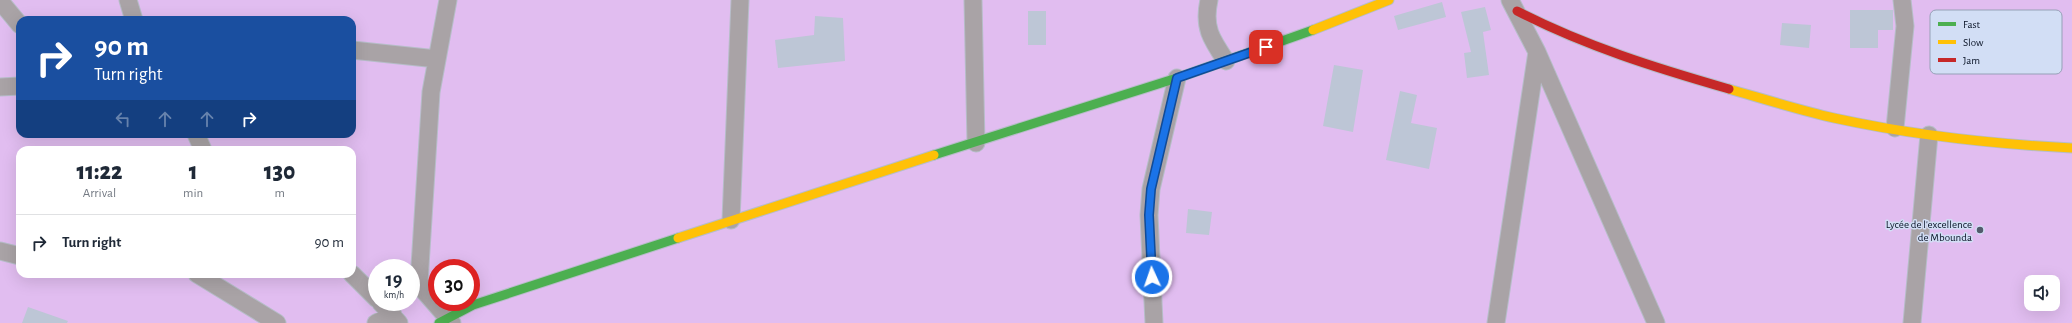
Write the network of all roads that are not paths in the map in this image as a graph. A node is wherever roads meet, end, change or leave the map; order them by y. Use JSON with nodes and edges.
{"nodes":[{"id":1,"x":128,"y":0,"type":"edge"},
{"id":2,"x":448,"y":0,"type":"edge"},
{"id":3,"x":740,"y":0,"type":"edge"},
{"id":4,"x":973,"y":0,"type":"edge"},
{"id":5,"x":1209,"y":0,"type":"edge"},
{"id":6,"x":1389,"y":0,"type":"edge"},
{"id":7,"x":1902,"y":0,"type":"edge"},
{"id":8,"x":0,"y":1,"type":"edge"},
{"id":9,"x":1513,"y":5,"type":"edge"},
{"id":10,"x":133,"y":16,"type":"edge"},
{"id":11,"x":16,"y":20,"type":"edge"},
{"id":12,"x":356,"y":50,"type":"edge"},
{"id":13,"x":1537,"y":52,"type":"junction"},
{"id":14,"x":437,"y":59,"type":"junction"},
{"id":15,"x":1226,"y":61,"type":"junction"},
{"id":16,"x":1177,"y":78,"type":"junction"},
{"id":17,"x":16,"y":86,"type":"edge"},
{"id":18,"x":0,"y":88,"type":"edge"},
{"id":19,"x":1895,"y":128,"type":"junction"},
{"id":20,"x":1929,"y":135,"type":"junction"},
{"id":21,"x":976,"y":143,"type":"junction"},
{"id":22,"x":2072,"y":148,"type":"edge"},
{"id":23,"x":731,"y":220,"type":"junction"},
{"id":24,"x":0,"y":251,"type":"edge"},
{"id":25,"x":16,"y":255,"type":"edge"},
{"id":26,"x":204,"y":278,"type":"edge"},
{"id":27,"x":356,"y":278,"type":"edge"},
{"id":28,"x":368,"y":290,"type":"edge"},
{"id":29,"x":388,"y":311,"type":"edge"},
{"id":30,"x":396,"y":319,"type":"edge"},
{"id":31,"x":446,"y":321,"type":"edge"},
{"id":32,"x":277,"y":323,"type":"edge"},
{"id":33,"x":376,"y":323,"type":"edge"},
{"id":34,"x":1154,"y":323,"type":"edge"},
{"id":35,"x":1496,"y":323,"type":"edge"},
{"id":36,"x":1656,"y":323,"type":"edge"},
{"id":37,"x":1912,"y":323,"type":"edge"}],
"edges":[{"from":1,"to":10,"type":"street"},
{"from":2,"to":14,"type":"street"},
{"from":3,"to":23,"type":"street"},
{"from":4,"to":21,"type":"street"},
{"from":5,"to":15,"type":"street"},
{"from":6,"to":15,"type":"street"},
{"from":7,"to":19,"type":"street"},
{"from":8,"to":11,"type":"street"},
{"from":9,"to":13,"type":"street"},
{"from":9,"to":19,"type":"street"},
{"from":12,"to":14,"type":"street"},
{"from":13,"to":35,"type":"street"},
{"from":13,"to":36,"type":"street"},
{"from":14,"to":31,"type":"street"},
{"from":15,"to":16,"type":"street"},
{"from":16,"to":21,"type":"street"},
{"from":16,"to":34,"type":"street"},
{"from":17,"to":18,"type":"street"},
{"from":19,"to":20,"type":"street"},
{"from":20,"to":22,"type":"street"},
{"from":20,"to":37,"type":"street"},
{"from":21,"to":23,"type":"street"},
{"from":23,"to":31,"type":"street"},
{"from":24,"to":25,"type":"street"},
{"from":26,"to":32,"type":"street"},
{"from":27,"to":28,"type":"street"},
{"from":29,"to":30,"type":"street"},
{"from":30,"to":33,"type":"street"}]}
